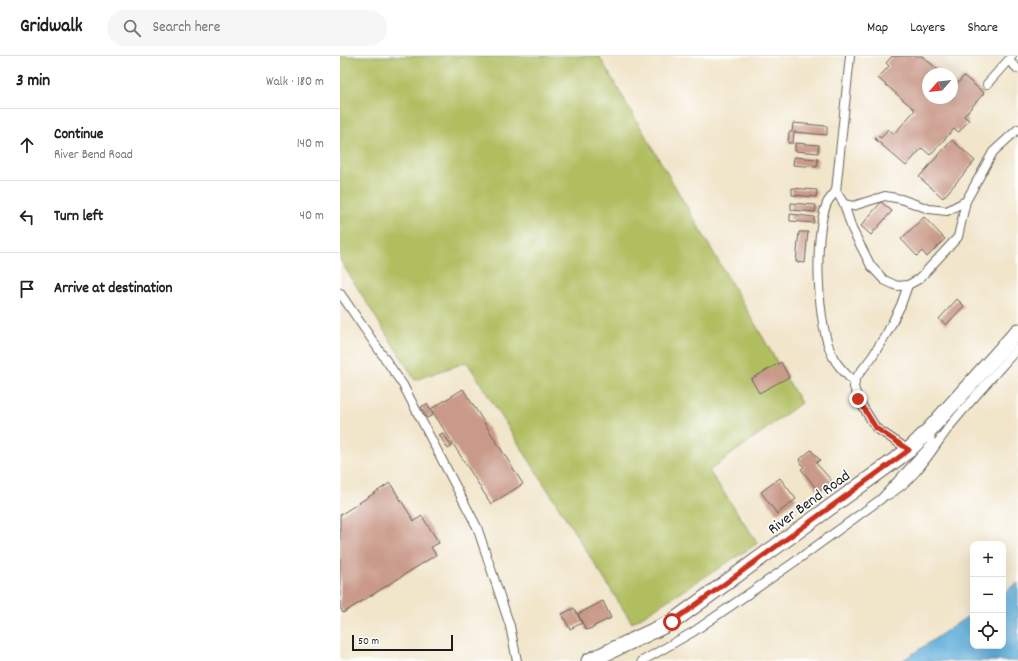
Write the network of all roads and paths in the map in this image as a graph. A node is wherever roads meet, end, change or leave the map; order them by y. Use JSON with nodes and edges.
{"nodes":[{"id":1,"x":850,"y":56,"type":"edge"},
{"id":2,"x":1011,"y":58,"type":"edge"},
{"id":3,"x":1018,"y":69,"type":"edge"},
{"id":4,"x":987,"y":84,"type":"dead end"},
{"id":5,"x":1018,"y":129,"type":"edge"},
{"id":6,"x":836,"y":191,"type":"junction"},
{"id":7,"x":966,"y":201,"type":"junction"},
{"id":8,"x":844,"y":204,"type":"junction"},
{"id":9,"x":908,"y":285,"type":"junction"},
{"id":10,"x":340,"y":293,"type":"edge"},
{"id":11,"x":1018,"y":331,"type":"edge"},
{"id":12,"x":1018,"y":348,"type":"edge"},
{"id":13,"x":855,"y":383,"type":"junction"},
{"id":14,"x":930,"y":429,"type":"junction"},
{"id":15,"x":909,"y":450,"type":"junction"},
{"id":16,"x":881,"y":499,"type":"junction"},
{"id":17,"x":517,"y":661,"type":"edge"},
{"id":18,"x":589,"y":661,"type":"edge"},
{"id":19,"x":642,"y":661,"type":"edge"}],
"edges":[{"from":1,"to":6,"type":"lane"},
{"from":2,"to":3,"type":"lane"},
{"from":2,"to":4,"type":"lane"},
{"from":5,"to":7,"type":"lane"},
{"from":6,"to":8,"type":"lane"},
{"from":6,"to":13,"type":"lane"},
{"from":7,"to":8,"type":"lane"},
{"from":7,"to":9,"type":"lane"},
{"from":8,"to":9,"type":"lane"},
{"from":9,"to":13,"type":"lane"},
{"from":10,"to":17,"type":"lane"},
{"from":11,"to":14,"type":"street","name":"River Bend Road"},
{"from":12,"to":16,"type":"lane"},
{"from":13,"to":15,"type":"lane"},
{"from":14,"to":15,"type":"street","name":"River Bend Road"},
{"from":14,"to":16,"type":"lane"},
{"from":15,"to":18,"type":"street","name":"River Bend Road"},
{"from":16,"to":19,"type":"lane"}]}
